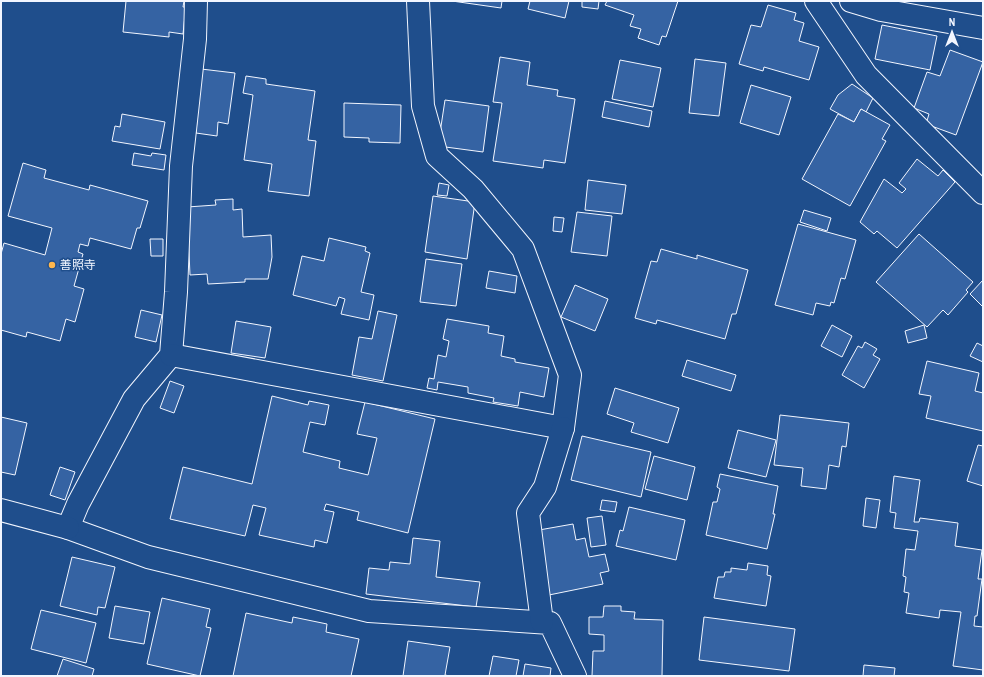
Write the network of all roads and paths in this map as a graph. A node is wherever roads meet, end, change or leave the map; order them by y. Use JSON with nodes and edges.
{"nodes":[{"id":1,"x":196,"y":1,"type":"edge"},
{"id":2,"x":418,"y":1,"type":"edge"},
{"id":3,"x":816,"y":1,"type":"edge"},
{"id":4,"x":851,"y":1,"type":"edge"},
{"id":5,"x":983,"y":28,"type":"edge"},
{"id":6,"x":983,"y":193,"type":"edge"},
{"id":7,"x":171,"y":355,"type":"junction"},
{"id":8,"x":563,"y":428,"type":"junction"},
{"id":9,"x":1,"y":510,"type":"edge"},
{"id":10,"x":68,"y":528,"type":"junction"},
{"id":11,"x":542,"y":622,"type":"junction"},
{"id":12,"x":575,"y":676,"type":"edge"}],
"edges":[{"from":1,"to":7,"type":"street"},
{"from":2,"to":8,"type":"street"},
{"from":3,"to":6,"type":"street"},
{"from":4,"to":5,"type":"street"},
{"from":7,"to":8,"type":"street"},
{"from":7,"to":10,"type":"street"},
{"from":8,"to":11,"type":"street"},
{"from":9,"to":10,"type":"street"},
{"from":10,"to":11,"type":"street"},
{"from":11,"to":12,"type":"street"}]}
